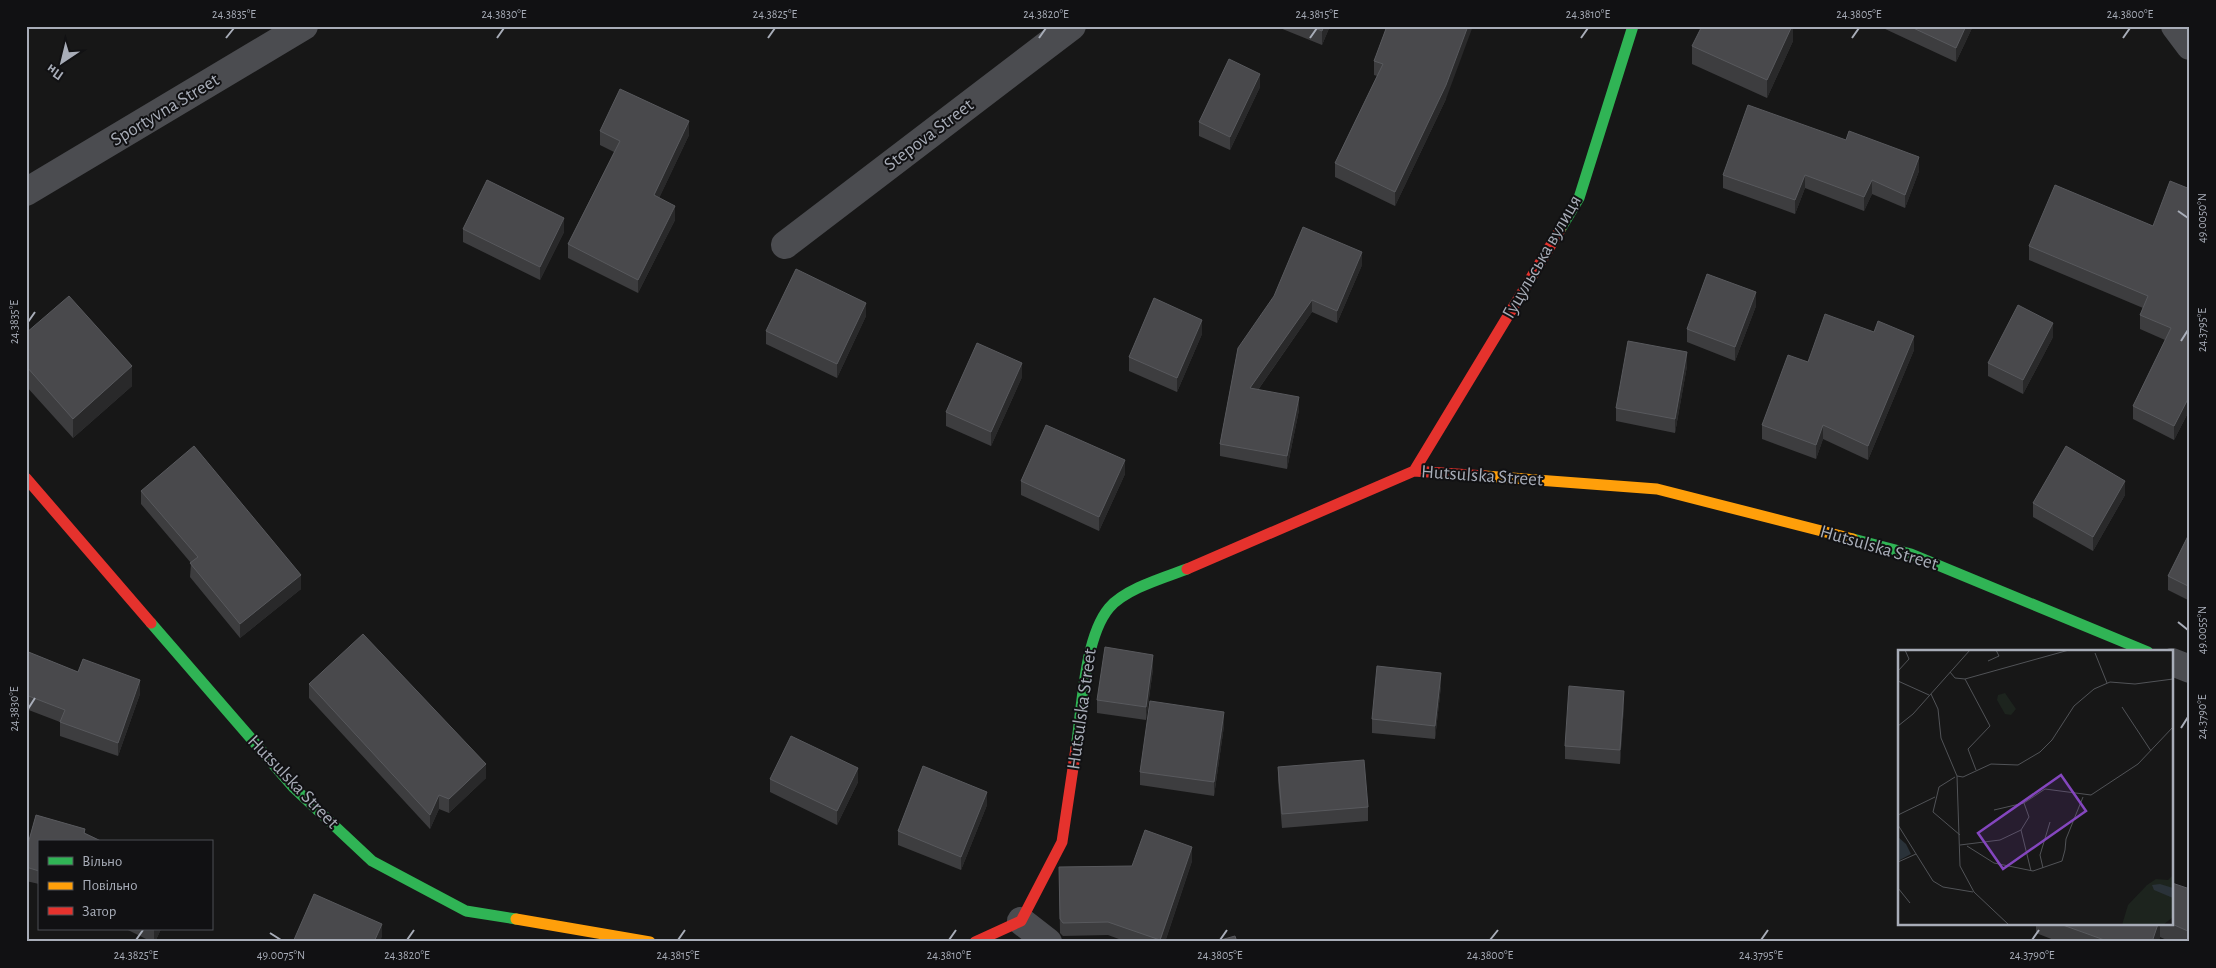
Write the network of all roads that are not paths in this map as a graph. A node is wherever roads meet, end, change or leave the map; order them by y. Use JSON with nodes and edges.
{"nodes":[{"id":1,"x":304,"y":26,"type":"edge"},
{"id":2,"x":1072,"y":26,"type":"edge"},
{"id":3,"x":1633,"y":26,"type":"edge"},
{"id":4,"x":2175,"y":26,"type":"edge"},
{"id":5,"x":2190,"y":46,"type":"edge"},
{"id":6,"x":26,"y":192,"type":"edge"},
{"id":7,"x":785,"y":244,"type":"dead end"},
{"id":8,"x":1414,"y":471,"type":"junction"},
{"id":9,"x":26,"y":478,"type":"edge"},
{"id":10,"x":2143,"y":650,"type":"edge"},
{"id":11,"x":2174,"y":663,"type":"edge"},
{"id":12,"x":2190,"y":669,"type":"edge"},
{"id":13,"x":1021,"y":921,"type":"junction"},
{"id":14,"x":650,"y":942,"type":"edge"},
{"id":15,"x":975,"y":942,"type":"edge"},
{"id":16,"x":1048,"y":942,"type":"edge"}],
"edges":[{"from":1,"to":6,"type":"street","name":"Sportyvna Street"},
{"from":2,"to":7,"type":"street","name":"Stepova Street"},
{"from":3,"to":8,"type":"street","name":"Гуцульська вулиця"},
{"from":4,"to":5,"type":"street"},
{"from":8,"to":10,"type":"street","name":"Hutsulska Street"},
{"from":8,"to":13,"type":"street","name":"Hutsulska Street"},
{"from":9,"to":14,"type":"street","name":"Hutsulska Street"},
{"from":11,"to":12,"type":"street"},
{"from":13,"to":15,"type":"street"},
{"from":13,"to":16,"type":"street"}]}
